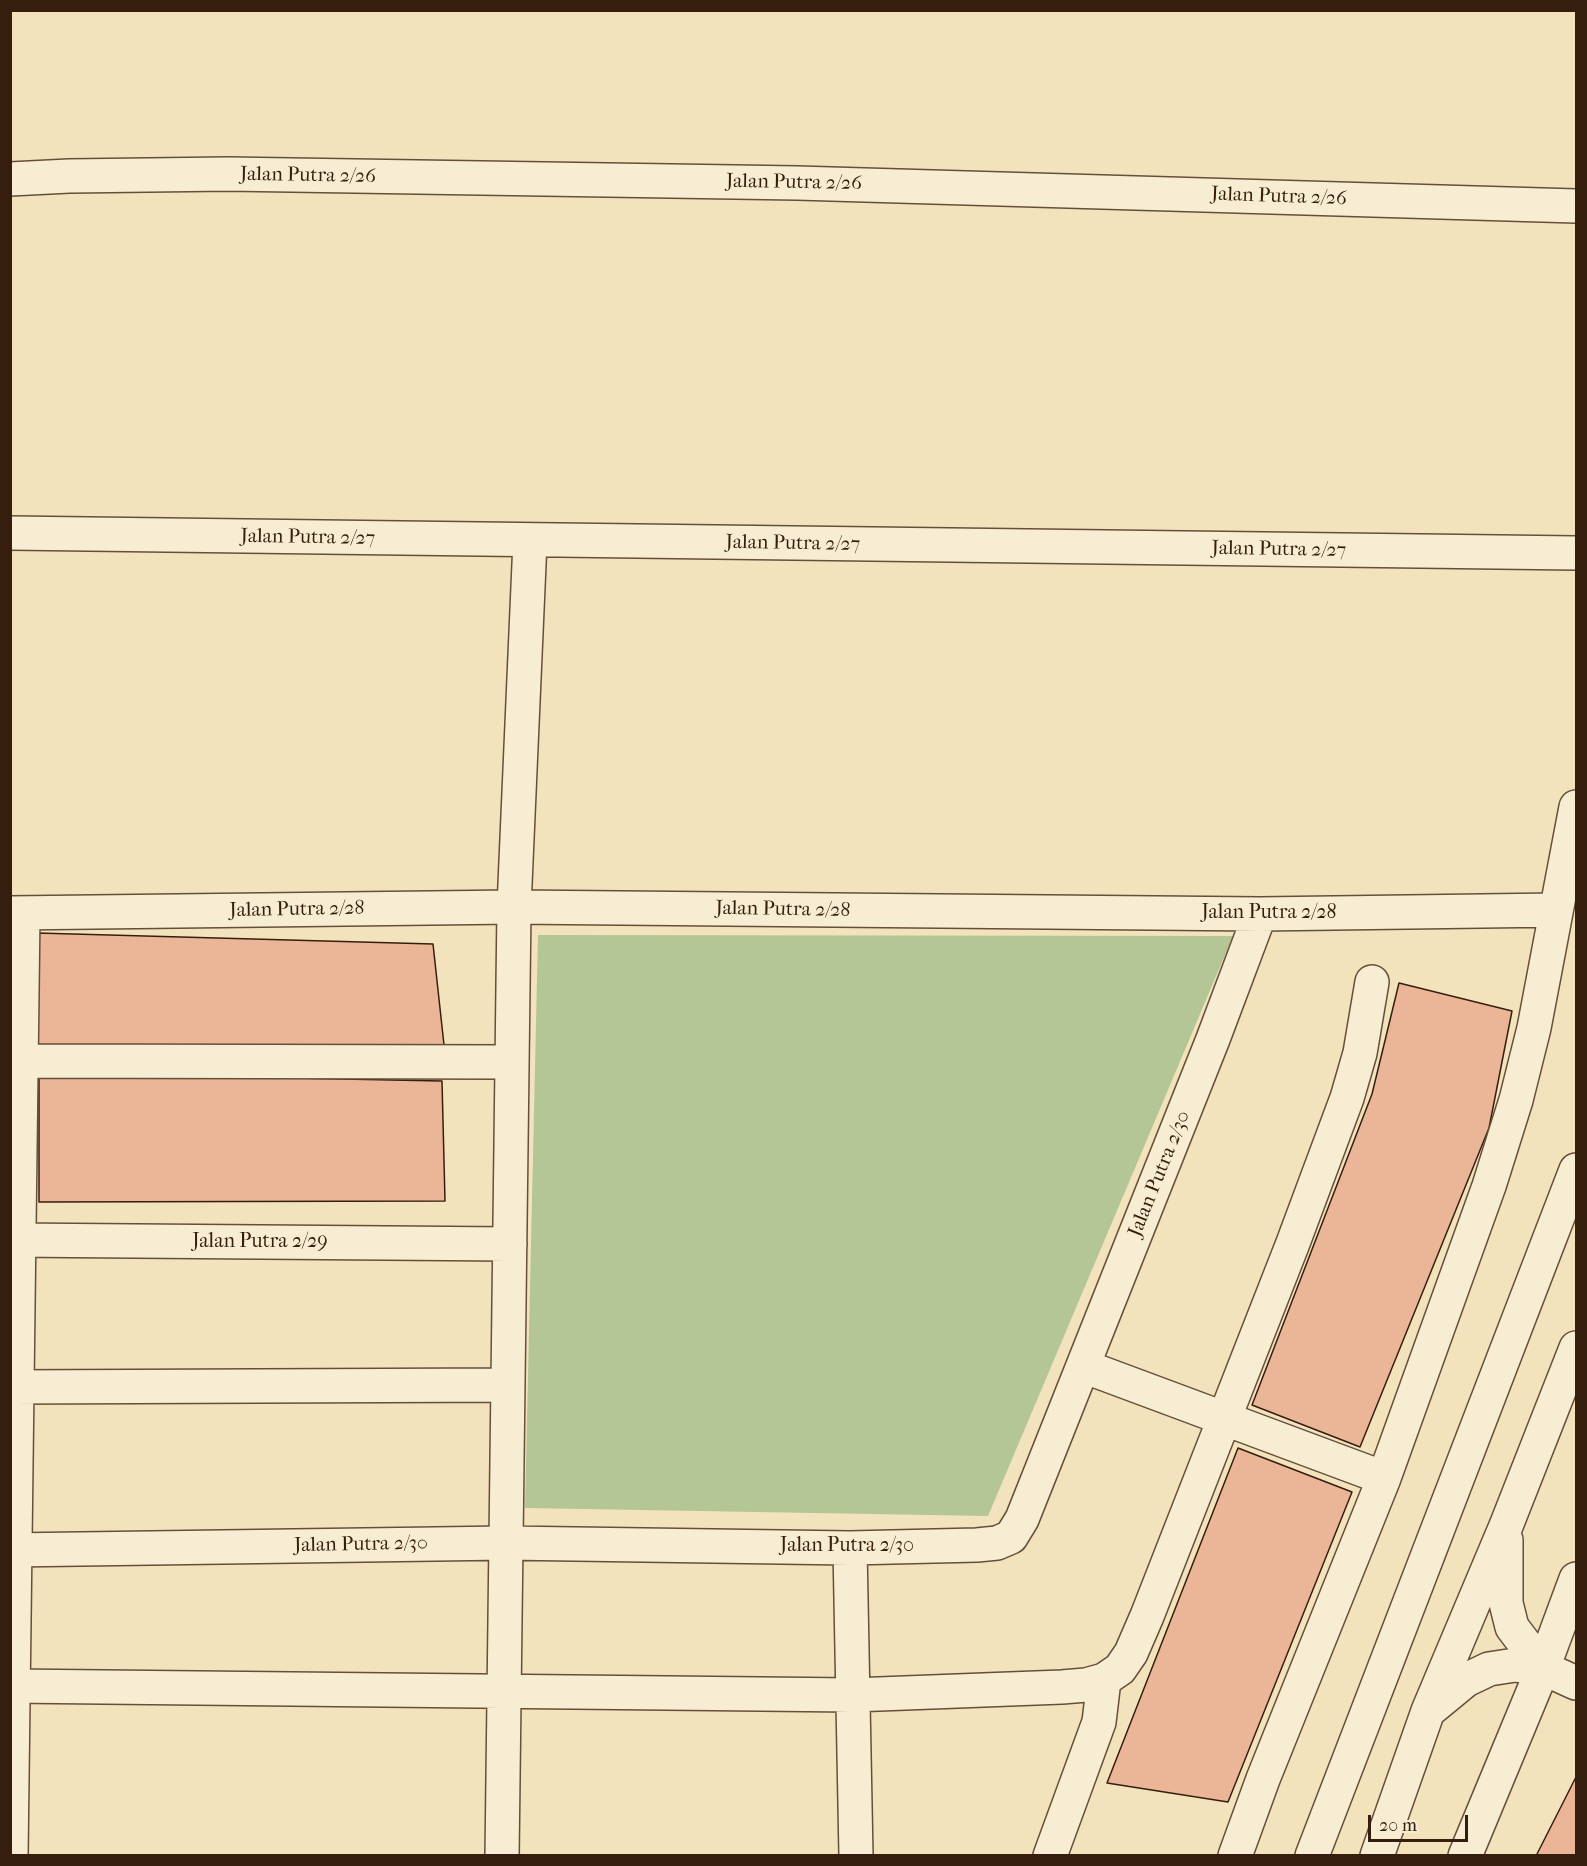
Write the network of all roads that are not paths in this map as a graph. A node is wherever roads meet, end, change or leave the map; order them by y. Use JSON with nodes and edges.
{"nodes":[{"id":1,"x":10,"y":179,"type":"edge"},
{"id":2,"x":1576,"y":206,"type":"edge"},
{"id":3,"x":10,"y":533,"type":"edge"},
{"id":4,"x":530,"y":541,"type":"junction"},
{"id":5,"x":1576,"y":553,"type":"edge"},
{"id":6,"x":1576,"y":807,"type":"edge"},
{"id":7,"x":514,"y":907,"type":"junction"},
{"id":8,"x":1556,"y":910,"type":"junction"},
{"id":9,"x":16,"y":913,"type":"edge"},
{"id":10,"x":1260,"y":914,"type":"junction"},
{"id":11,"x":1372,"y":982,"type":"dead end"},
{"id":12,"x":16,"y":1061,"type":"edge"},
{"id":13,"x":512,"y":1062,"type":"junction"},
{"id":14,"x":1576,"y":1170,"type":"edge"},
{"id":15,"x":15,"y":1240,"type":"edge"},
{"id":16,"x":510,"y":1244,"type":"junction"},
{"id":17,"x":1576,"y":1348,"type":"edge"},
{"id":18,"x":1083,"y":1366,"type":"junction"},
{"id":19,"x":508,"y":1385,"type":"junction"},
{"id":20,"x":14,"y":1387,"type":"edge"},
{"id":21,"x":1224,"y":1419,"type":"junction"},
{"id":22,"x":1384,"y":1478,"type":"junction"},
{"id":23,"x":1506,"y":1526,"type":"junction"},
{"id":24,"x":506,"y":1543,"type":"junction"},
{"id":25,"x":850,"y":1548,"type":"junction"},
{"id":26,"x":13,"y":1550,"type":"edge"},
{"id":27,"x":1576,"y":1579,"type":"edge"},
{"id":28,"x":1543,"y":1668,"type":"junction"},
{"id":29,"x":1104,"y":1680,"type":"junction"},
{"id":30,"x":1576,"y":1683,"type":"edge"},
{"id":31,"x":12,"y":1686,"type":"edge"},
{"id":32,"x":504,"y":1690,"type":"junction"},
{"id":33,"x":853,"y":1695,"type":"junction"},
{"id":34,"x":1428,"y":1711,"type":"junction"},
{"id":35,"x":11,"y":1856,"type":"edge"},
{"id":36,"x":502,"y":1856,"type":"edge"},
{"id":37,"x":856,"y":1856,"type":"edge"},
{"id":38,"x":1050,"y":1856,"type":"edge"},
{"id":39,"x":1235,"y":1856,"type":"edge"},
{"id":40,"x":1312,"y":1856,"type":"edge"},
{"id":41,"x":1377,"y":1856,"type":"edge"},
{"id":42,"x":1465,"y":1856,"type":"edge"}],
"edges":[{"from":1,"to":2,"type":"street","name":"Jalan Putra 2/26"},
{"from":3,"to":4,"type":"street","name":"Jalan Putra 2/27"},
{"from":4,"to":5,"type":"street","name":"Jalan Putra 2/27"},
{"from":4,"to":7,"type":"street"},
{"from":6,"to":8,"type":"street"},
{"from":7,"to":9,"type":"street","name":"Jalan Putra 2/28"},
{"from":7,"to":10,"type":"street","name":"Jalan Putra 2/28"},
{"from":7,"to":13,"type":"street"},
{"from":8,"to":10,"type":"street","name":"Jalan Putra 2/28"},
{"from":8,"to":22,"type":"street"},
{"from":9,"to":12,"type":"street"},
{"from":10,"to":18,"type":"street","name":"Jalan Putra 2/30"},
{"from":11,"to":21,"type":"street"},
{"from":12,"to":13,"type":"street"},
{"from":12,"to":15,"type":"street"},
{"from":13,"to":16,"type":"street"},
{"from":14,"to":40,"type":"street"},
{"from":15,"to":16,"type":"street","name":"Jalan Putra 2/29"},
{"from":15,"to":20,"type":"street"},
{"from":16,"to":19,"type":"street"},
{"from":17,"to":23,"type":"street"},
{"from":18,"to":21,"type":"street"},
{"from":18,"to":25,"type":"street","name":"Jalan Putra 2/30"},
{"from":19,"to":20,"type":"street"},
{"from":19,"to":24,"type":"street"},
{"from":20,"to":26,"type":"street"},
{"from":21,"to":22,"type":"street"},
{"from":21,"to":29,"type":"street"},
{"from":22,"to":39,"type":"street"},
{"from":23,"to":28,"type":"street"},
{"from":23,"to":34,"type":"street"},
{"from":24,"to":25,"type":"street","name":"Jalan Putra 2/30"},
{"from":24,"to":26,"type":"street","name":"Jalan Putra 2/30"},
{"from":24,"to":32,"type":"street"},
{"from":25,"to":33,"type":"street"},
{"from":26,"to":31,"type":"street"},
{"from":27,"to":28,"type":"street"},
{"from":28,"to":30,"type":"street"},
{"from":28,"to":34,"type":"street"},
{"from":28,"to":42,"type":"street"},
{"from":29,"to":33,"type":"street"},
{"from":29,"to":38,"type":"street"},
{"from":31,"to":32,"type":"street"},
{"from":31,"to":35,"type":"street"},
{"from":32,"to":33,"type":"street"},
{"from":32,"to":36,"type":"street"},
{"from":33,"to":37,"type":"street"},
{"from":34,"to":41,"type":"street"}]}
